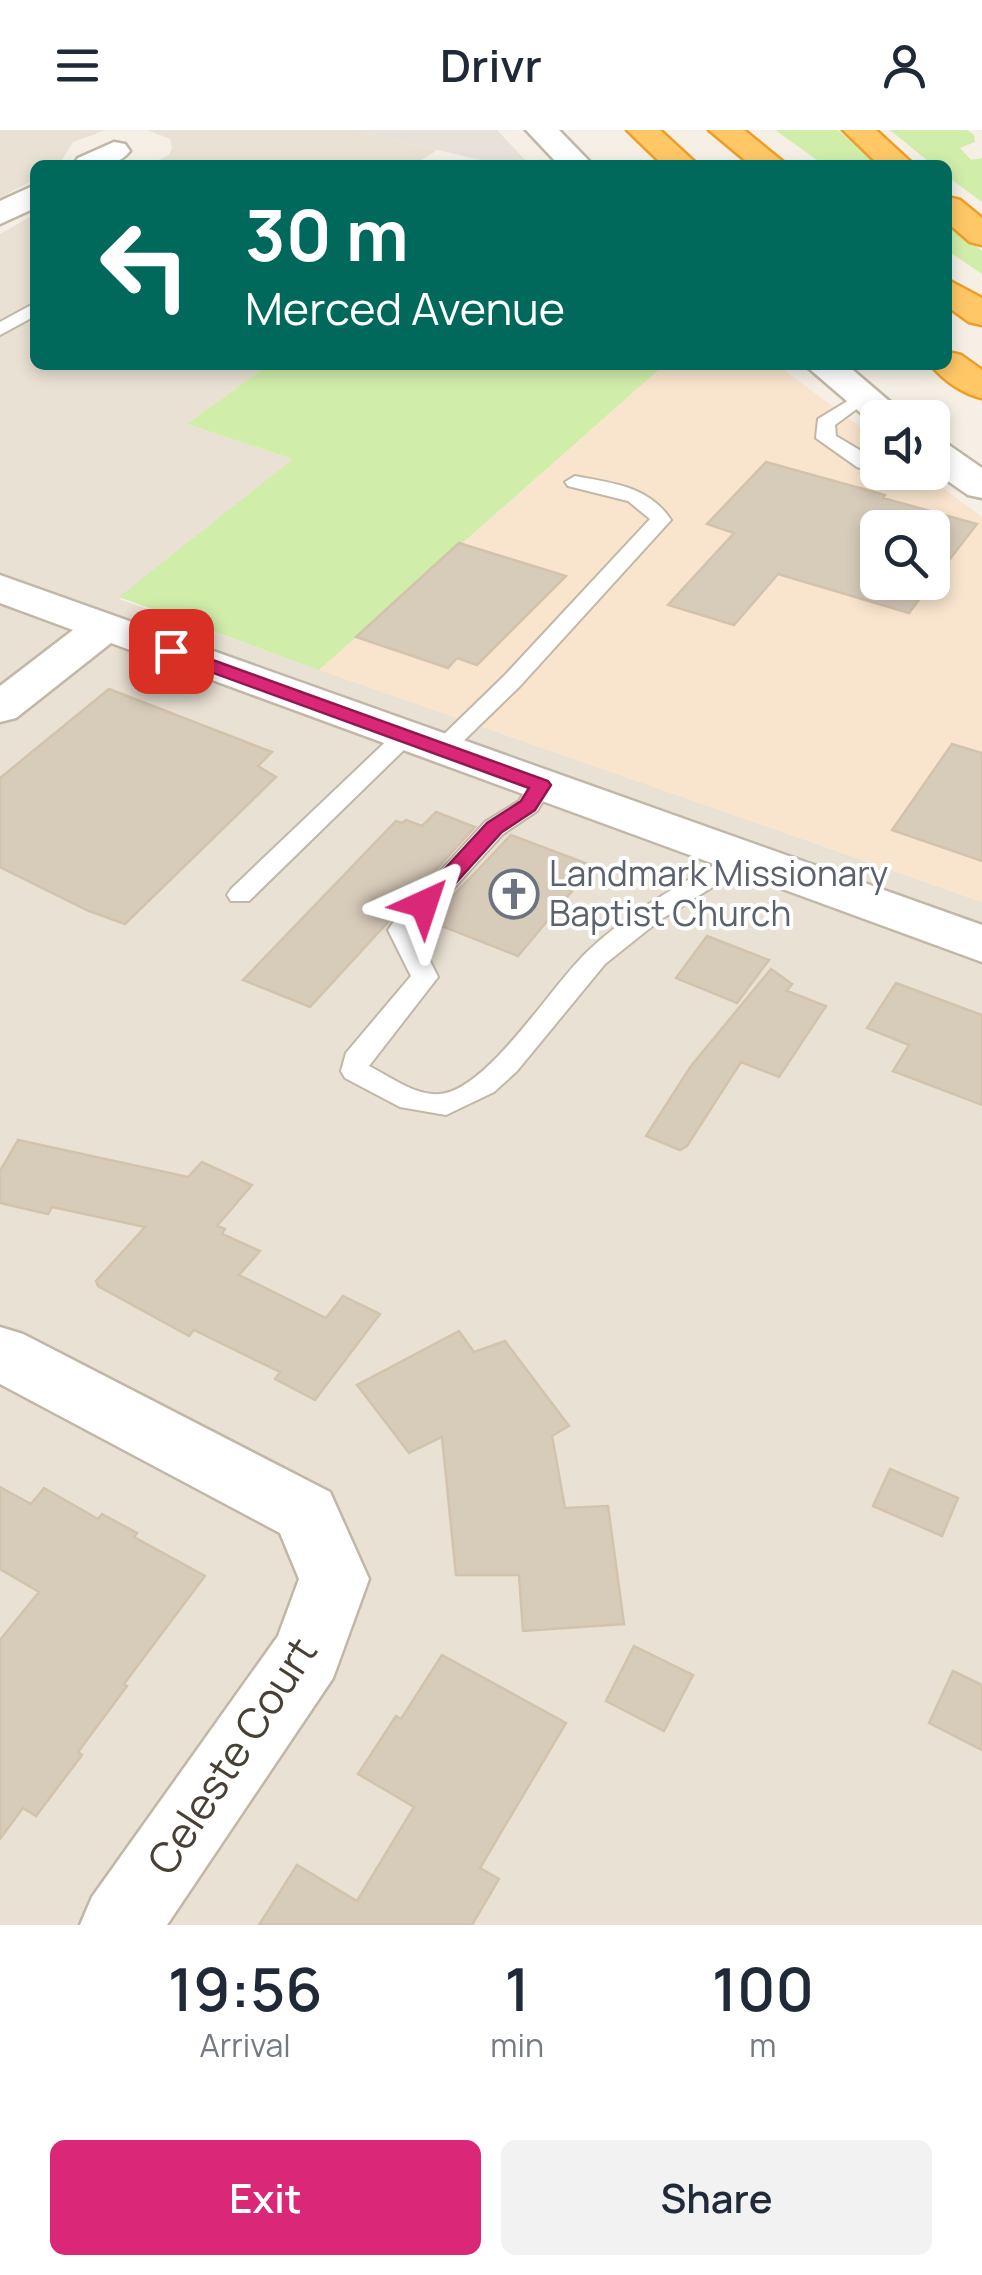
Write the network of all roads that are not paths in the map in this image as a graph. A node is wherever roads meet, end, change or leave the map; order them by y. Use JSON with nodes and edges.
{"nodes":[{"id":1,"x":541,"y":130,"type":"edge"},
{"id":2,"x":642,"y":130,"type":"edge"},
{"id":3,"x":724,"y":130,"type":"edge"},
{"id":4,"x":858,"y":130,"type":"edge"},
{"id":5,"x":573,"y":160,"type":"edge"},
{"id":6,"x":676,"y":160,"type":"edge"},
{"id":7,"x":764,"y":160,"type":"edge"},
{"id":8,"x":892,"y":160,"type":"edge"},
{"id":9,"x":30,"y":198,"type":"edge"},
{"id":10,"x":952,"y":209,"type":"edge"},
{"id":11,"x":0,"y":214,"type":"edge"},
{"id":12,"x":982,"y":235,"type":"edge"},
{"id":13,"x":952,"y":294,"type":"edge"},
{"id":14,"x":30,"y":311,"type":"edge"},
{"id":15,"x":982,"y":314,"type":"edge"},
{"id":16,"x":0,"y":330,"type":"edge"},
{"id":17,"x":952,"y":366,"type":"edge"},
{"id":18,"x":830,"y":370,"type":"edge"},
{"id":19,"x":982,"y":387,"type":"edge"},
{"id":20,"x":868,"y":400,"type":"edge"},
{"id":21,"x":860,"y":412,"type":"edge"},
{"id":22,"x":860,"y":460,"type":"edge"},
{"id":23,"x":574,"y":482,"type":"dead end"},
{"id":24,"x":0,"y":588,"type":"edge"},
{"id":25,"x":104,"y":626,"type":"junction"},
{"id":26,"x":0,"y":708,"type":"edge"},
{"id":27,"x":424,"y":743,"type":"junction"},
{"id":28,"x":541,"y":785,"type":"junction"},
{"id":29,"x":744,"y":859,"type":"junction"},
{"id":30,"x":240,"y":895,"type":"dead end"},
{"id":31,"x":982,"y":944,"type":"edge"},
{"id":32,"x":0,"y":1353,"type":"edge"},
{"id":33,"x":120,"y":1925,"type":"edge"}],
"edges":[{"from":1,"to":5,"type":"street"},
{"from":2,"to":6,"type":"highway"},
{"from":3,"to":7,"type":"highway"},
{"from":4,"to":8,"type":"highway"},
{"from":9,"to":11,"type":"street"},
{"from":10,"to":12,"type":"highway"},
{"from":13,"to":15,"type":"highway"},
{"from":14,"to":16,"type":"lane"},
{"from":17,"to":19,"type":"highway"},
{"from":18,"to":20,"type":"street"},
{"from":21,"to":22,"type":"lane"},
{"from":23,"to":27,"type":"lane"},
{"from":24,"to":25,"type":"street"},
{"from":25,"to":26,"type":"street"},
{"from":25,"to":27,"type":"street"},
{"from":27,"to":28,"type":"street"},
{"from":27,"to":30,"type":"lane"},
{"from":28,"to":29,"type":"street"},
{"from":28,"to":29,"type":"lane"},
{"from":29,"to":31,"type":"street"},
{"from":32,"to":33,"type":"street","name":"Celeste Court"}]}
